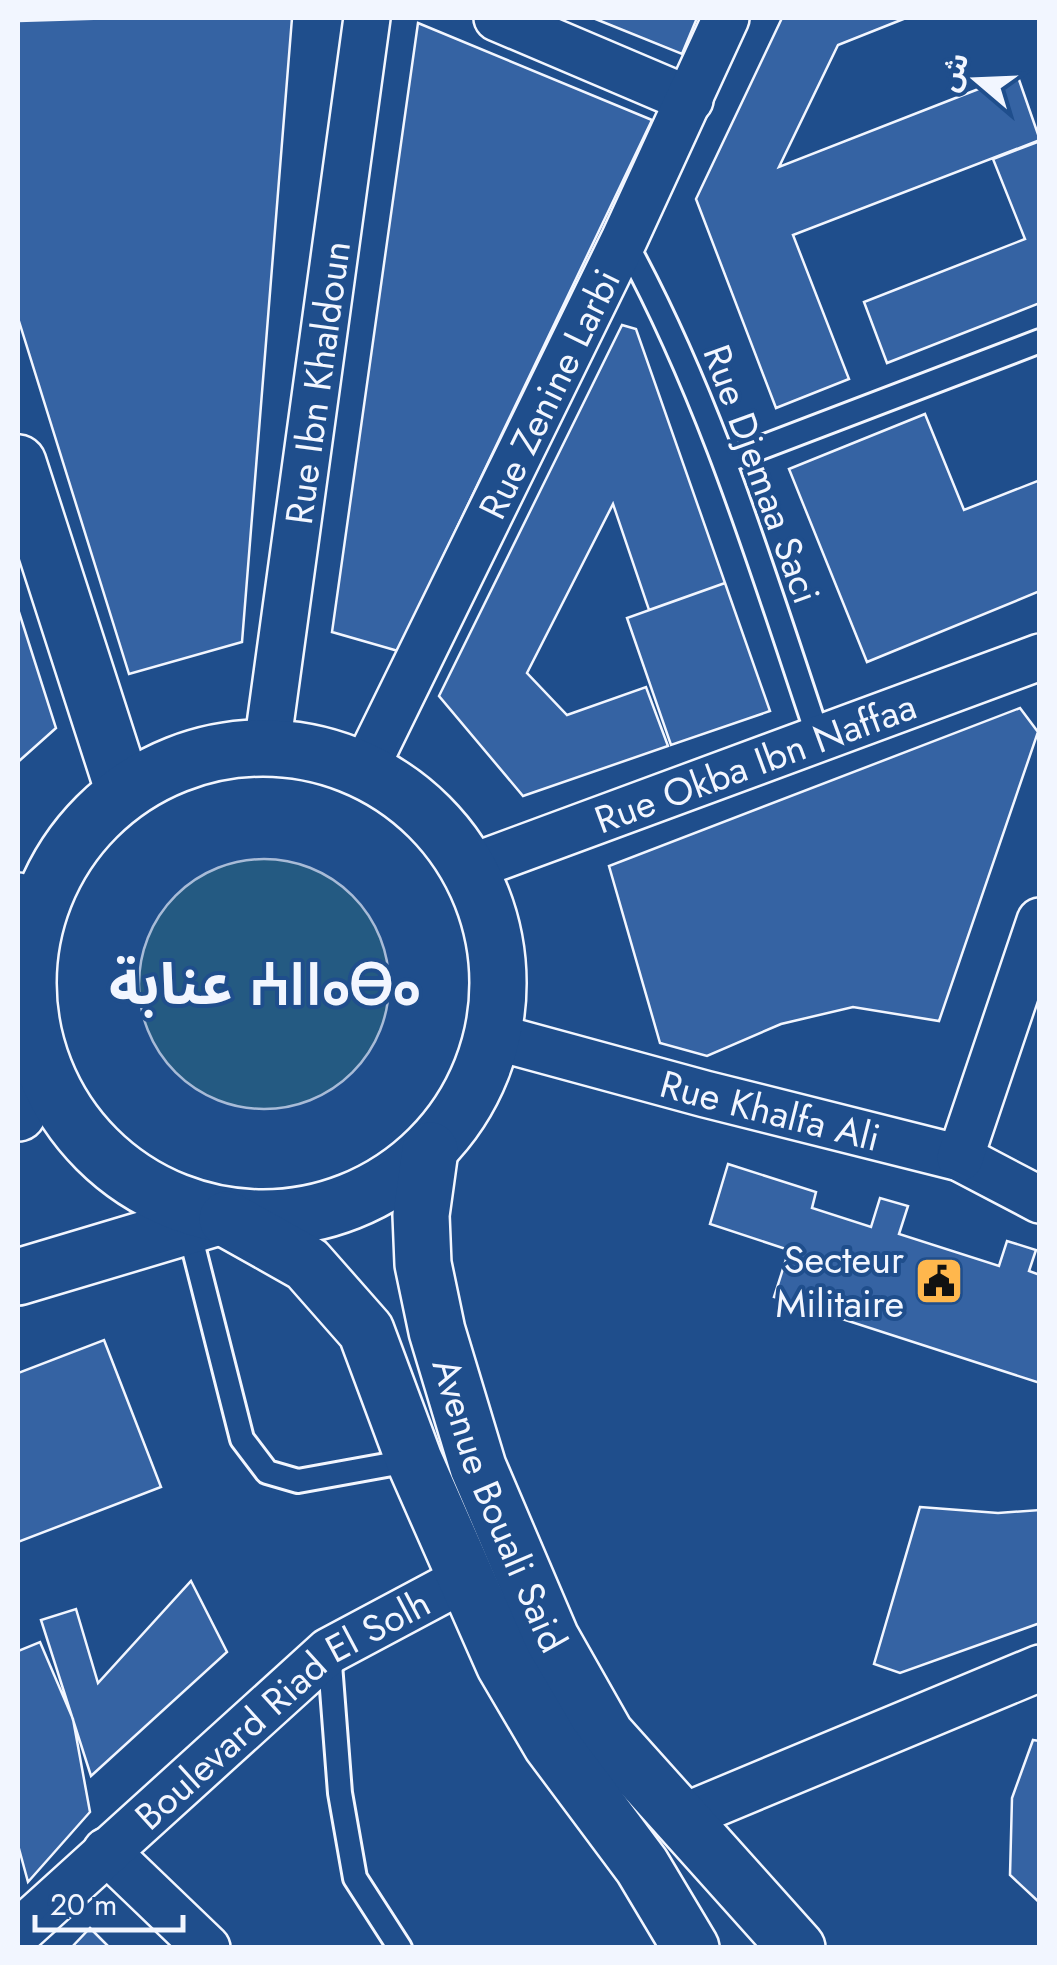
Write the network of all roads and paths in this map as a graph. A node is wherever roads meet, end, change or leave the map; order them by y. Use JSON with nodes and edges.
{"nodes":[{"id":1,"x":367,"y":18,"type":"edge"},
{"id":2,"x":497,"y":18,"type":"edge"},
{"id":3,"x":726,"y":18,"type":"edge"},
{"id":4,"x":690,"y":100,"type":"junction"},
{"id":5,"x":624,"y":240,"type":"junction"},
{"id":6,"x":1040,"y":341,"type":"edge"},
{"id":7,"x":726,"y":461,"type":"junction"},
{"id":8,"x":18,"y":464,"type":"edge"},
{"id":9,"x":1040,"y":658,"type":"edge"},
{"id":10,"x":820,"y":739,"type":"junction"},
{"id":11,"x":267,"y":747,"type":"junction"},
{"id":12,"x":365,"y":769,"type":"junction"},
{"id":13,"x":124,"y":792,"type":"junction"},
{"id":14,"x":469,"y":868,"type":"junction"},
{"id":15,"x":27,"y":905,"type":"edge"},
{"id":16,"x":1040,"y":920,"type":"edge"},
{"id":17,"x":29,"y":1012,"type":"junction"},
{"id":18,"x":492,"y":1036,"type":"junction"},
{"id":19,"x":18,"y":1113,"type":"edge"},
{"id":20,"x":430,"y":1150,"type":"junction"},
{"id":21,"x":960,"y":1158,"type":"junction"},
{"id":22,"x":1040,"y":1200,"type":"edge"},
{"id":23,"x":205,"y":1221,"type":"junction"},
{"id":24,"x":18,"y":1277,"type":"edge"},
{"id":25,"x":414,"y":1460,"type":"junction"},
{"id":26,"x":464,"y":1579,"type":"junction"},
{"id":27,"x":329,"y":1651,"type":"junction"},
{"id":28,"x":1040,"y":1668,"type":"edge"},
{"id":29,"x":678,"y":1819,"type":"junction"},
{"id":30,"x":106,"y":1851,"type":"junction"},
{"id":31,"x":18,"y":1933,"type":"edge"},
{"id":32,"x":691,"y":1944,"type":"edge"},
{"id":33,"x":208,"y":1948,"type":"edge"},
{"id":34,"x":400,"y":1948,"type":"edge"},
{"id":35,"x":776,"y":1948,"type":"edge"},
{"id":36,"x":797,"y":1948,"type":"edge"}],
"edges":[{"from":1,"to":11,"type":"street","name":"Rue Ibn Khaldoun"},
{"from":2,"to":4,"type":"street"},
{"from":3,"to":4,"type":"street","name":"Rue Zenine Larbi"},
{"from":4,"to":5,"type":"street","name":"Rue Zenine Larbi"},
{"from":5,"to":7,"type":"lane","name":"Rue Djemaa Saci"},
{"from":5,"to":12,"type":"street","name":"Rue Zenine Larbi"},
{"from":6,"to":7,"type":"lane"},
{"from":7,"to":10,"type":"lane","name":"Rue Djemaa Saci"},
{"from":8,"to":13,"type":"main road"},
{"from":9,"to":10,"type":"street","name":"Rue Okba Ibn Naffaa"},
{"from":10,"to":14,"type":"street","name":"Rue Okba Ibn Naffaa"},
{"from":11,"to":12,"type":"main road"},
{"from":11,"to":13,"type":"main road"},
{"from":12,"to":14,"type":"main road"},
{"from":13,"to":15,"type":"main road"},
{"from":14,"to":18,"type":"main road"},
{"from":15,"to":17,"type":"main road"},
{"from":16,"to":21,"type":"street"},
{"from":17,"to":19,"type":"main road"},
{"from":17,"to":23,"type":"main road"},
{"from":18,"to":20,"type":"main road"},
{"from":18,"to":21,"type":"street","name":"Rue Khalfa Ali"},
{"from":20,"to":23,"type":"main road"},
{"from":20,"to":29,"type":"main road","name":"Avenue Bouali Said"},
{"from":21,"to":22,"type":"street","name":"Rue Khalfa Ali"},
{"from":23,"to":24,"type":"main road"},
{"from":23,"to":25,"type":"main road","name":"Avenue Bouali Said"},
{"from":23,"to":25,"type":"lane"},
{"from":25,"to":26,"type":"main road","name":"Avenue Bouali Said"},
{"from":26,"to":27,"type":"street","name":"Boulevard Riad El Solh"},
{"from":26,"to":32,"type":"main road","name":"Avenue Bouali Said"},
{"from":27,"to":30,"type":"street","name":"Boulevard Riad El Solh"},
{"from":27,"to":34,"type":"lane"},
{"from":28,"to":29,"type":"street"},
{"from":29,"to":35,"type":"main road","name":"Avenue Bouali Said"},
{"from":29,"to":36,"type":"main road","name":"Avenue Bouali Said"},
{"from":30,"to":31,"type":"street","name":"Boulevard Riad El Solh"},
{"from":30,"to":33,"type":"street"}]}
